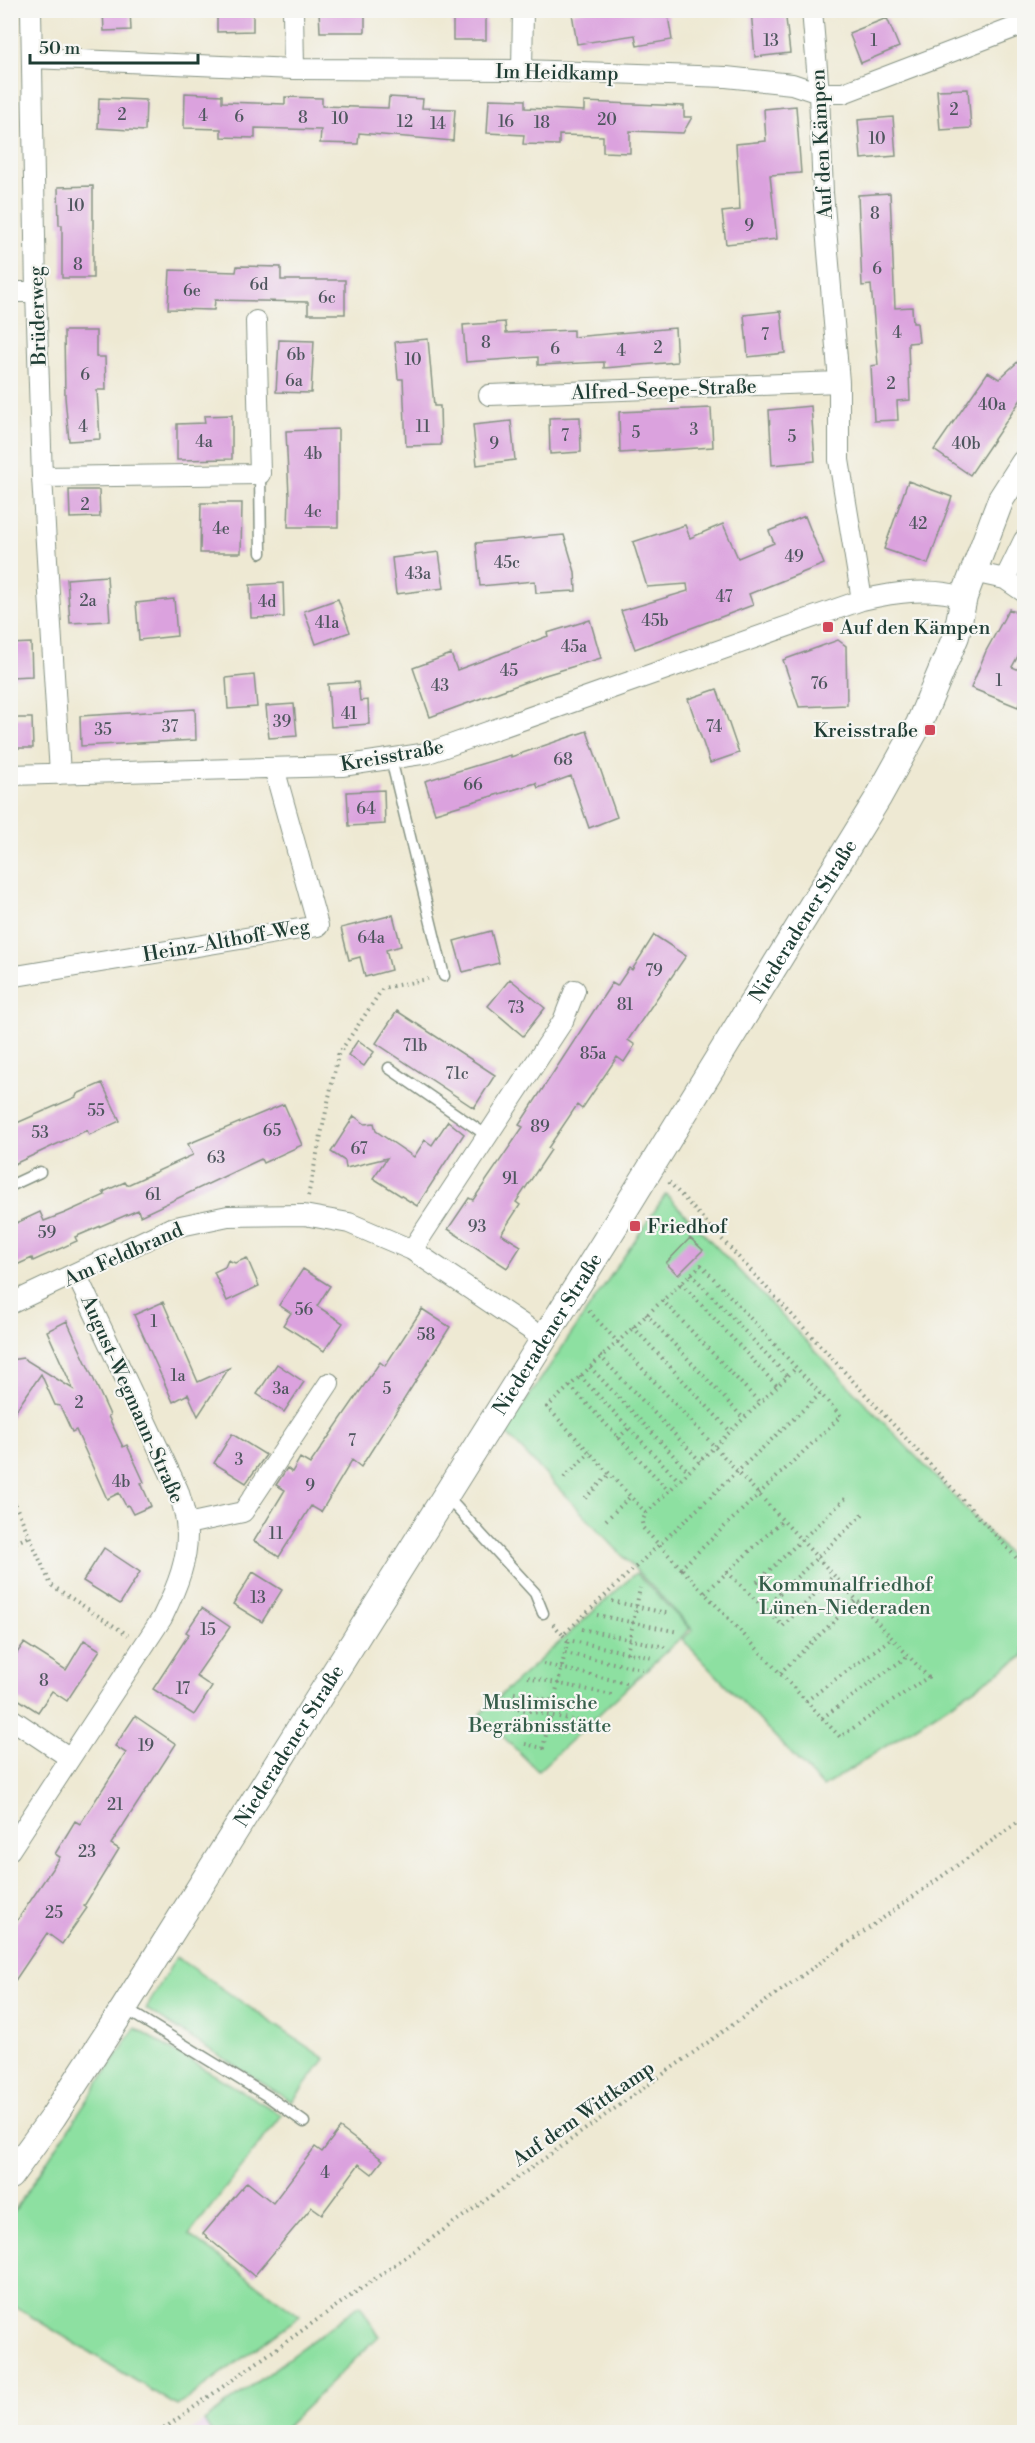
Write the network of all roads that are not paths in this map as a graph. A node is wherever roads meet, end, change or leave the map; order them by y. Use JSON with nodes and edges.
{"nodes":[{"id":1,"x":31,"y":10,"type":"edge"},
{"id":2,"x":293,"y":10,"type":"edge"},
{"id":3,"x":523,"y":10,"type":"edge"},
{"id":4,"x":812,"y":10,"type":"edge"},
{"id":5,"x":1024,"y":24,"type":"edge"},
{"id":6,"x":32,"y":58,"type":"junction"},
{"id":7,"x":294,"y":69,"type":"junction"},
{"id":8,"x":522,"y":70,"type":"junction"},
{"id":9,"x":819,"y":93,"type":"junction"},
{"id":10,"x":10,"y":292,"type":"edge"},
{"id":11,"x":36,"y":292,"type":"junction"},
{"id":12,"x":256,"y":321,"type":"dead end"},
{"id":13,"x":839,"y":382,"type":"junction"},
{"id":14,"x":489,"y":395,"type":"dead end"},
{"id":15,"x":1024,"y":463,"type":"edge"},
{"id":16,"x":260,"y":474,"type":"junction"},
{"id":17,"x":42,"y":477,"type":"junction"},
{"id":18,"x":1024,"y":540,"type":"edge"},
{"id":19,"x":261,"y":553,"type":"dead end"},
{"id":20,"x":973,"y":572,"type":"junction"},
{"id":21,"x":1005,"y":579,"type":"junction"},
{"id":22,"x":1024,"y":592,"type":"edge"},
{"id":23,"x":964,"y":597,"type":"junction"},
{"id":24,"x":862,"y":600,"type":"junction"},
{"id":25,"x":391,"y":759,"type":"junction"},
{"id":26,"x":274,"y":768,"type":"junction"},
{"id":27,"x":60,"y":774,"type":"junction"},
{"id":28,"x":10,"y":775,"type":"edge"},
{"id":29,"x":444,"y":976,"type":"road end"},
{"id":30,"x":10,"y":977,"type":"edge"},
{"id":31,"x":575,"y":990,"type":"dead end"},
{"id":32,"x":389,"y":1068,"type":"dead end"},
{"id":33,"x":486,"y":1135,"type":"junction"},
{"id":34,"x":40,"y":1172,"type":"dead end"},
{"id":35,"x":10,"y":1186,"type":"edge"},
{"id":36,"x":412,"y":1250,"type":"junction"},
{"id":37,"x":76,"y":1274,"type":"junction"},
{"id":38,"x":10,"y":1305,"type":"edge"},
{"id":39,"x":543,"y":1338,"type":"junction"},
{"id":40,"x":329,"y":1383,"type":"dead end"},
{"id":41,"x":445,"y":1495,"type":"junction"},
{"id":42,"x":187,"y":1524,"type":"junction"},
{"id":43,"x":543,"y":1612,"type":"road end"},
{"id":44,"x":10,"y":1718,"type":"edge"},
{"id":45,"x":70,"y":1758,"type":"junction"},
{"id":46,"x":10,"y":1850,"type":"edge"},
{"id":47,"x":124,"y":2008,"type":"junction"},
{"id":48,"x":304,"y":2122,"type":"dead end"},
{"id":49,"x":10,"y":2176,"type":"edge"}],
"edges":[{"from":1,"to":6,"type":"street","name":"Brüderweg"},
{"from":2,"to":7,"type":"street"},
{"from":3,"to":8,"type":"street"},
{"from":4,"to":9,"type":"street","name":"Auf den Kämpen"},
{"from":5,"to":9,"type":"street"},
{"from":6,"to":7,"type":"street","name":"Im Heidkamp"},
{"from":6,"to":11,"type":"street","name":"Brüderweg"},
{"from":7,"to":8,"type":"street","name":"Im Heidkamp"},
{"from":8,"to":9,"type":"street","name":"Im Heidkamp"},
{"from":9,"to":13,"type":"street","name":"Auf den Kämpen"},
{"from":10,"to":11,"type":"street"},
{"from":11,"to":17,"type":"street","name":"Brüderweg"},
{"from":12,"to":16,"type":"street"},
{"from":13,"to":14,"type":"street","name":"Alfred-Seepe-Straße"},
{"from":13,"to":24,"type":"street","name":"Auf den Kämpen"},
{"from":15,"to":20,"type":"street","name":"Niederadener Straße"},
{"from":16,"to":17,"type":"street"},
{"from":16,"to":19,"type":"lane"},
{"from":17,"to":27,"type":"street","name":"Brüderweg"},
{"from":18,"to":21,"type":"street"},
{"from":20,"to":21,"type":"street"},
{"from":20,"to":23,"type":"street","name":"Niederadener Straße"},
{"from":21,"to":22,"type":"street"},
{"from":23,"to":24,"type":"street","name":"Kreisstraße"},
{"from":23,"to":39,"type":"street","name":"Niederadener Straße"},
{"from":24,"to":25,"type":"street","name":"Kreisstraße"},
{"from":25,"to":26,"type":"street","name":"Kreisstraße"},
{"from":25,"to":29,"type":"lane"},
{"from":26,"to":27,"type":"street","name":"Kreisstraße"},
{"from":26,"to":30,"type":"street","name":"Heinz-Althoff-Weg"},
{"from":27,"to":28,"type":"street","name":"Kreisstraße"},
{"from":31,"to":33,"type":"street"},
{"from":32,"to":33,"type":"lane"},
{"from":33,"to":36,"type":"street"},
{"from":34,"to":35,"type":"lane"},
{"from":36,"to":37,"type":"street","name":"Am Feldbrand"},
{"from":36,"to":39,"type":"street","name":"Am Feldbrand"},
{"from":37,"to":38,"type":"street","name":"Am Feldbrand"},
{"from":37,"to":42,"type":"street","name":"August-Wegmann-Straße"},
{"from":39,"to":41,"type":"street","name":"Niederadener Straße"},
{"from":40,"to":42,"type":"street","name":"August-Wegmann-Straße"},
{"from":41,"to":43,"type":"lane"},
{"from":41,"to":47,"type":"street","name":"Niederadener Straße"},
{"from":42,"to":45,"type":"street","name":"August-Wegmann-Straße"},
{"from":44,"to":45,"type":"street"},
{"from":45,"to":46,"type":"street","name":"August-Wegmann-Straße"},
{"from":47,"to":48,"type":"lane"},
{"from":47,"to":49,"type":"street","name":"Niederadener Straße"}]}
